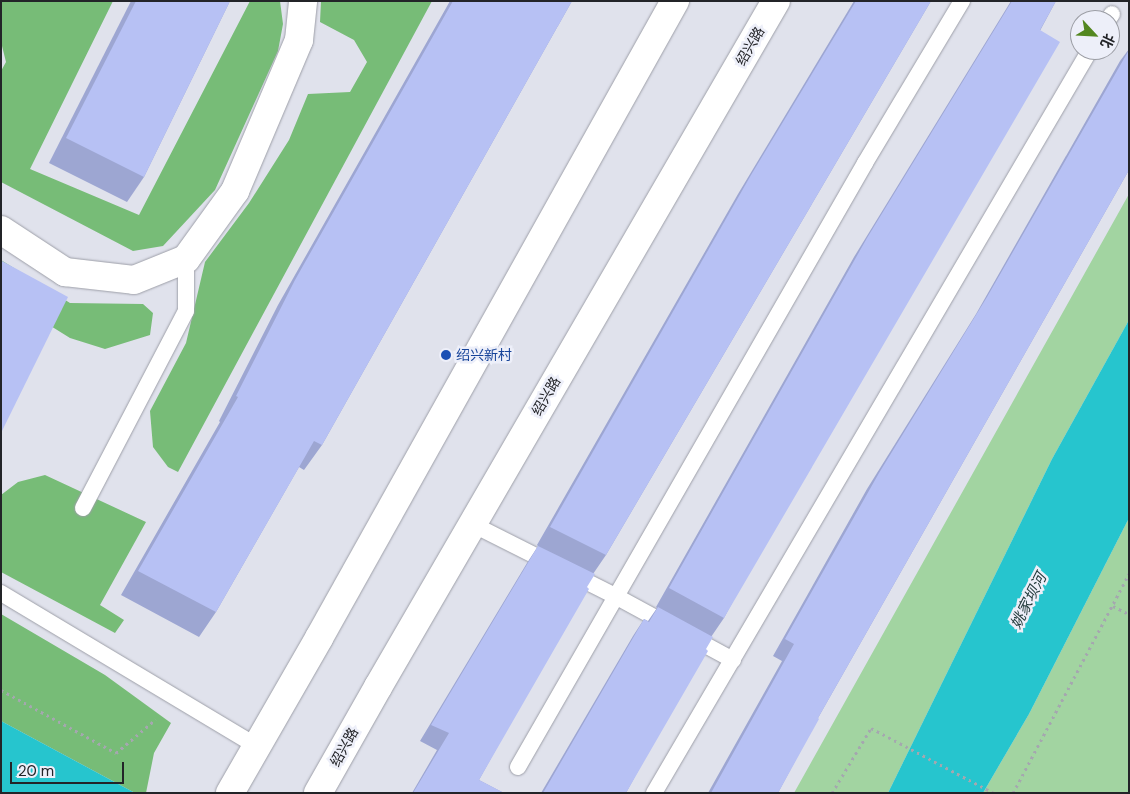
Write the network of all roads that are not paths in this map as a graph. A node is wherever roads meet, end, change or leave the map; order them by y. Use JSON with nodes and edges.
{"nodes":[{"id":1,"x":303,"y":1,"type":"edge"},
{"id":2,"x":675,"y":1,"type":"edge"},
{"id":3,"x":776,"y":1,"type":"edge"},
{"id":4,"x":962,"y":1,"type":"edge"},
{"id":5,"x":1084,"y":60,"type":"edge"},
{"id":6,"x":1,"y":230,"type":"edge"},
{"id":7,"x":186,"y":259,"type":"junction"},
{"id":8,"x":83,"y":508,"type":"dead end"},
{"id":9,"x":472,"y":524,"type":"junction"},
{"id":10,"x":1,"y":593,"type":"edge"},
{"id":11,"x":617,"y":596,"type":"junction"},
{"id":12,"x":733,"y":660,"type":"junction"},
{"id":13,"x":257,"y":746,"type":"junction"},
{"id":14,"x":518,"y":768,"type":"dead end"},
{"id":15,"x":230,"y":793,"type":"edge"},
{"id":16,"x":318,"y":793,"type":"edge"},
{"id":17,"x":654,"y":793,"type":"edge"}],
"edges":[{"from":1,"to":7,"type":"main road"},
{"from":2,"to":13,"type":"main road"},
{"from":3,"to":9,"type":"main road","name":"绍兴路"},
{"from":4,"to":11,"type":"lane"},
{"from":5,"to":12,"type":"lane"},
{"from":6,"to":7,"type":"main road"},
{"from":7,"to":8,"type":"lane"},
{"from":9,"to":11,"type":"lane"},
{"from":9,"to":16,"type":"main road","name":"绍兴路"},
{"from":10,"to":13,"type":"lane"},
{"from":11,"to":12,"type":"lane"},
{"from":11,"to":14,"type":"lane"},
{"from":12,"to":17,"type":"lane"},
{"from":13,"to":15,"type":"main road"}]}
